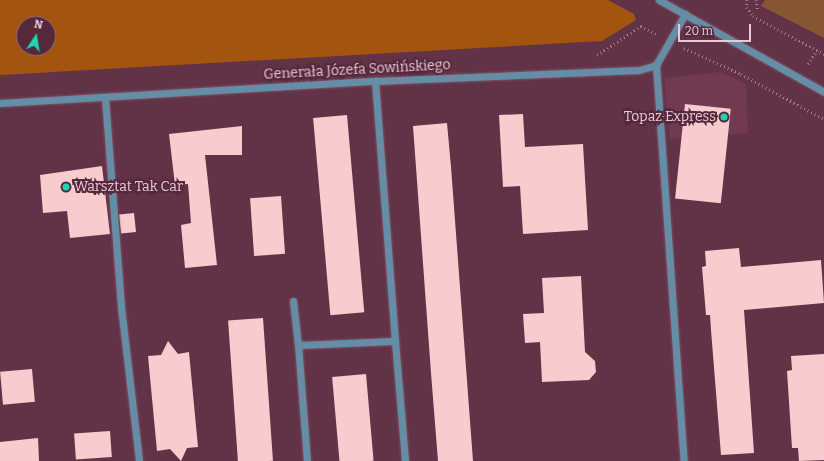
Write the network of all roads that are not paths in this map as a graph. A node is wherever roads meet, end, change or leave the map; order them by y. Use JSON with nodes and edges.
{"nodes":[{"id":1,"x":659,"y":0,"type":"edge"},
{"id":2,"x":685,"y":14,"type":"junction"},
{"id":3,"x":656,"y":64,"type":"junction"},
{"id":4,"x":375,"y":81,"type":"junction"},
{"id":5,"x":824,"y":92,"type":"edge"},
{"id":6,"x":105,"y":98,"type":"junction"},
{"id":7,"x":0,"y":103,"type":"edge"},
{"id":8,"x":293,"y":301,"type":"dead end"},
{"id":9,"x":394,"y":341,"type":"junction"},
{"id":10,"x":298,"y":345,"type":"junction"},
{"id":11,"x":139,"y":461,"type":"edge"},
{"id":12,"x":307,"y":461,"type":"edge"},
{"id":13,"x":405,"y":461,"type":"edge"},
{"id":14,"x":684,"y":461,"type":"edge"}],
"edges":[{"from":1,"to":2,"type":"street"},
{"from":2,"to":3,"type":"street"},
{"from":2,"to":5,"type":"street"},
{"from":3,"to":4,"type":"street","name":"Generała Józefa Sowińskiego"},
{"from":3,"to":14,"type":"street"},
{"from":4,"to":6,"type":"street","name":"Generała Józefa Sowińskiego"},
{"from":4,"to":9,"type":"street"},
{"from":6,"to":7,"type":"street","name":"Generała Józefa Sowińskiego"},
{"from":6,"to":11,"type":"street"},
{"from":8,"to":10,"type":"street"},
{"from":9,"to":10,"type":"street"},
{"from":9,"to":13,"type":"street"},
{"from":10,"to":12,"type":"street"}]}
